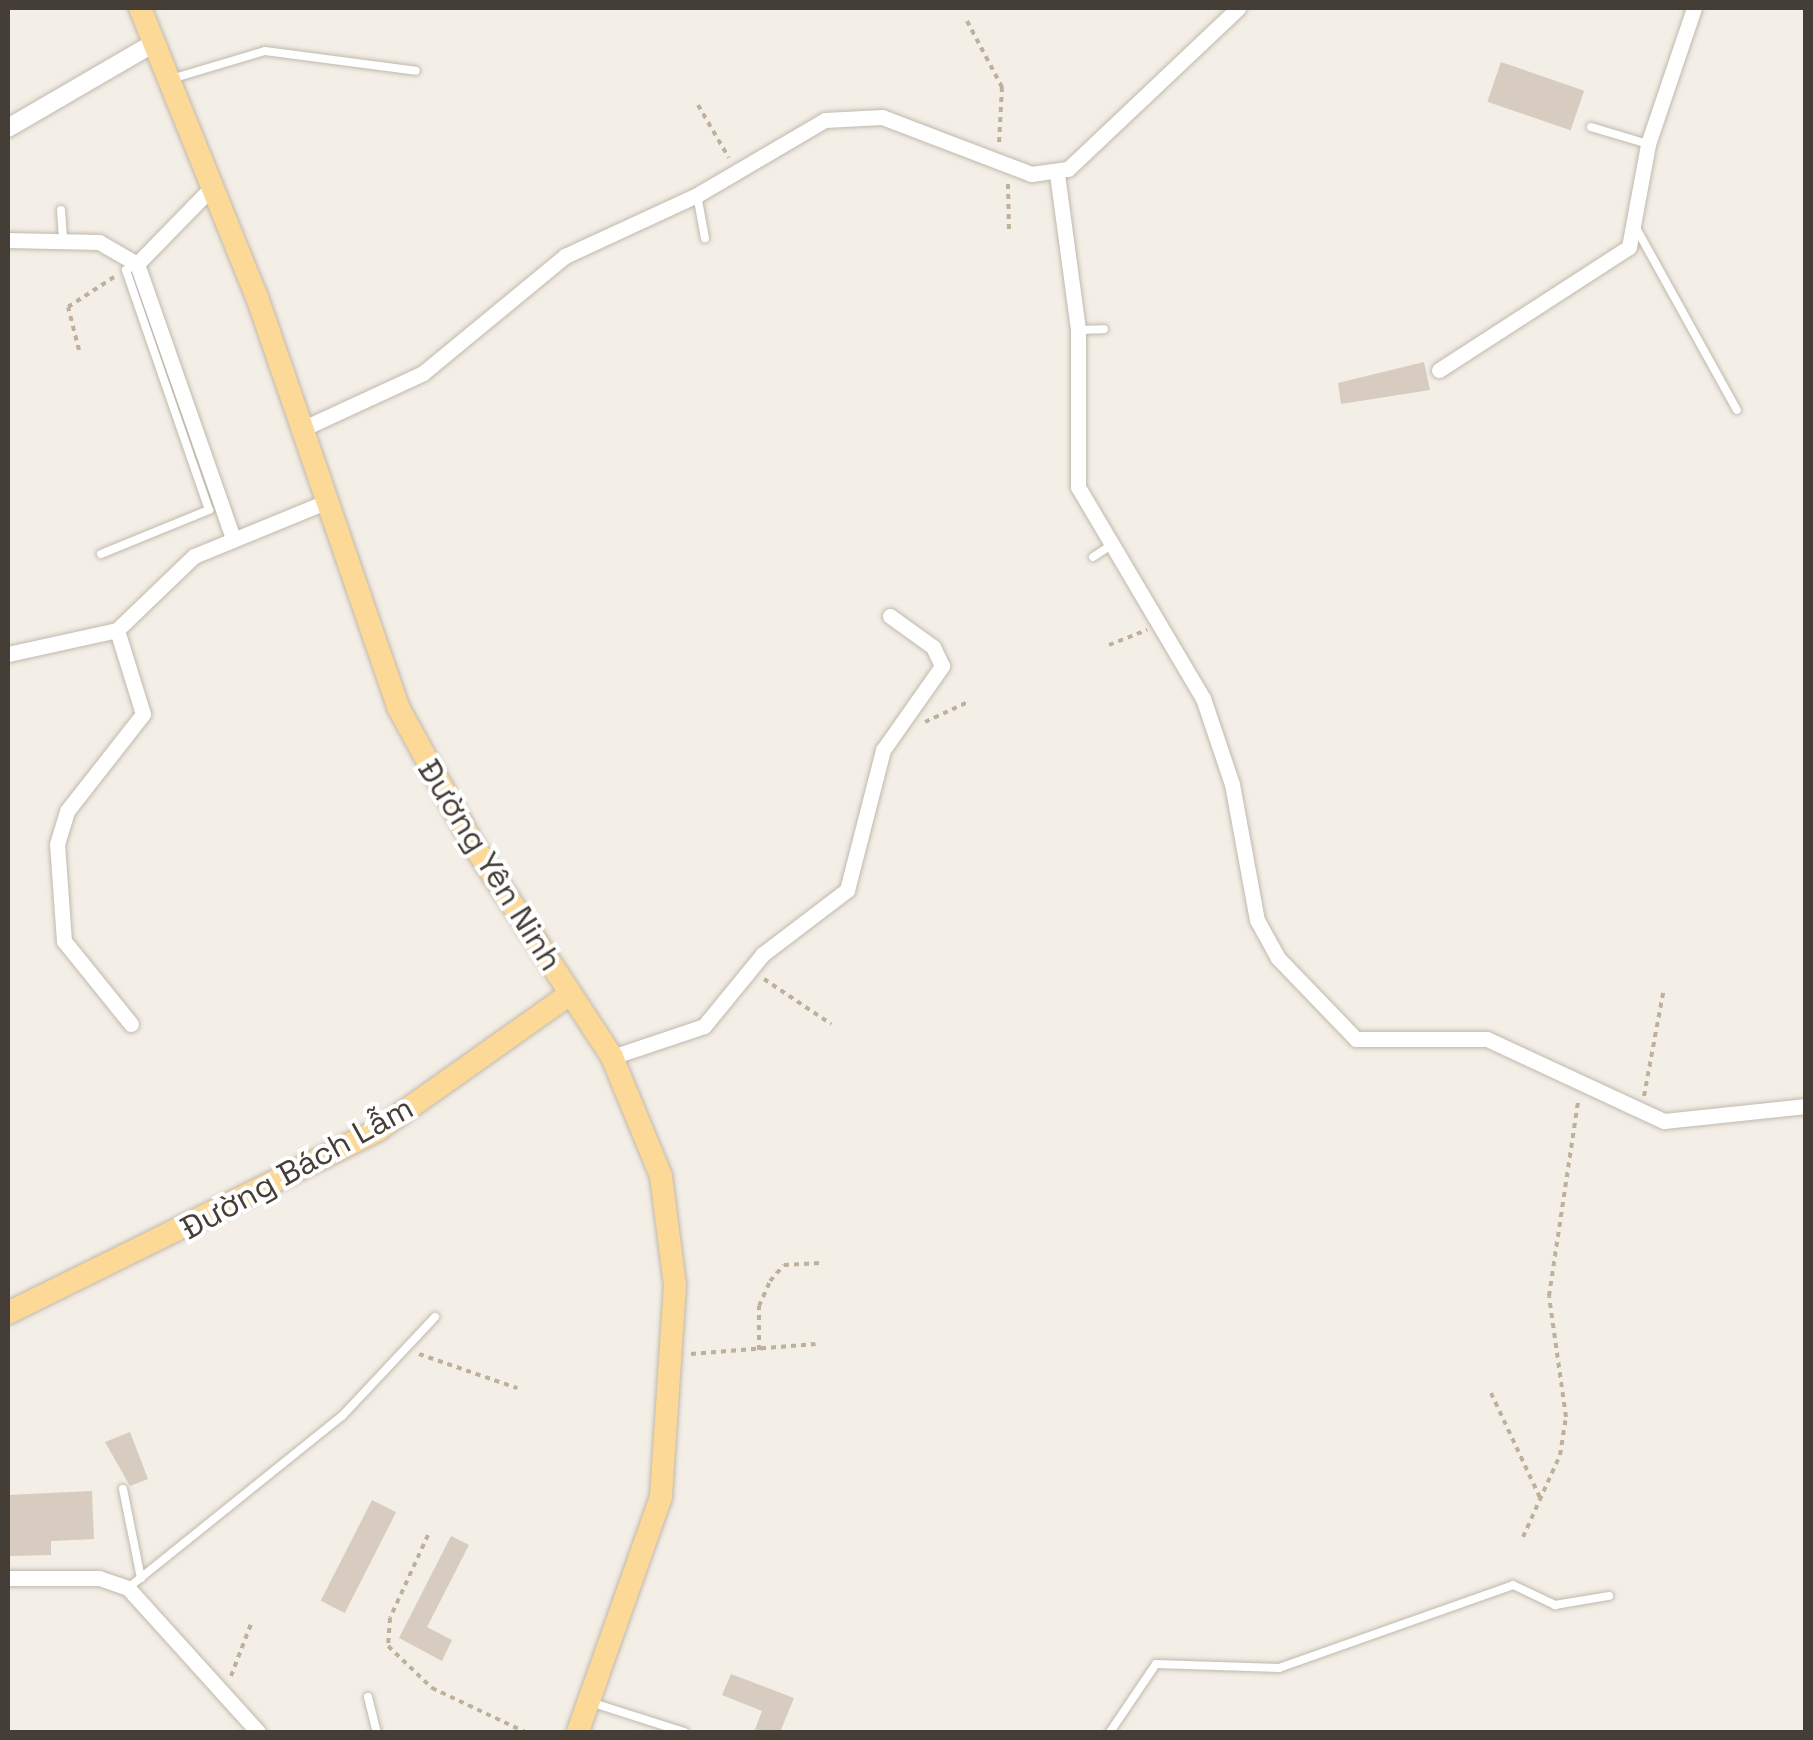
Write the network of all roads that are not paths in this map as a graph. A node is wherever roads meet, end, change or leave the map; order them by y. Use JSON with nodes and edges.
{"nodes":[{"id":1,"x":140,"y":8,"type":"edge"},
{"id":2,"x":1238,"y":8,"type":"edge"},
{"id":3,"x":1694,"y":8,"type":"edge"},
{"id":4,"x":154,"y":43,"type":"junction"},
{"id":5,"x":416,"y":71,"type":"dead end"},
{"id":6,"x":170,"y":79,"type":"junction"},
{"id":7,"x":1590,"y":127,"type":"dead end"},
{"id":8,"x":8,"y":128,"type":"edge"},
{"id":9,"x":1648,"y":144,"type":"junction"},
{"id":10,"x":1057,"y":174,"type":"junction"},
{"id":11,"x":214,"y":185,"type":"junction"},
{"id":12,"x":697,"y":195,"type":"junction"},
{"id":13,"x":61,"y":210,"type":"dead end"},
{"id":14,"x":1636,"y":228,"type":"junction"},
{"id":15,"x":705,"y":238,"type":"dead end"},
{"id":16,"x":8,"y":240,"type":"edge"},
{"id":17,"x":63,"y":240,"type":"junction"},
{"id":18,"x":132,"y":267,"type":"junction"},
{"id":19,"x":1104,"y":329,"type":"dead end"},
{"id":20,"x":1078,"y":330,"type":"junction"},
{"id":21,"x":1439,"y":370,"type":"dead end"},
{"id":22,"x":1738,"y":410,"type":"dead end"},
{"id":23,"x":302,"y":429,"type":"junction"},
{"id":24,"x":323,"y":504,"type":"junction"},
{"id":25,"x":233,"y":538,"type":"junction"},
{"id":26,"x":1110,"y":546,"type":"junction"},
{"id":27,"x":101,"y":554,"type":"dead end"},
{"id":28,"x":1093,"y":557,"type":"dead end"},
{"id":29,"x":890,"y":616,"type":"dead end"},
{"id":30,"x":117,"y":630,"type":"junction"},
{"id":31,"x":8,"y":654,"type":"edge"},
{"id":32,"x":570,"y":994,"type":"junction"},
{"id":33,"x":130,"y":1024,"type":"dead end"},
{"id":34,"x":612,"y":1057,"type":"junction"},
{"id":35,"x":1806,"y":1106,"type":"edge"},
{"id":36,"x":8,"y":1313,"type":"edge"},
{"id":37,"x":436,"y":1317,"type":"dead end"},
{"id":38,"x":123,"y":1489,"type":"dead end"},
{"id":39,"x":8,"y":1578,"type":"edge"},
{"id":40,"x":134,"y":1583,"type":"junction"},
{"id":41,"x":1610,"y":1596,"type":"dead end"},
{"id":42,"x":368,"y":1697,"type":"dead end"},
{"id":43,"x":590,"y":1702,"type":"junction"},
{"id":44,"x":258,"y":1732,"type":"edge"},
{"id":45,"x":376,"y":1732,"type":"edge"},
{"id":46,"x":578,"y":1732,"type":"edge"},
{"id":47,"x":684,"y":1732,"type":"edge"},
{"id":48,"x":1110,"y":1732,"type":"edge"}],
"edges":[{"from":1,"to":4,"type":"main road","name":"Đường Yên Ninh"},
{"from":2,"to":10,"type":"street"},
{"from":3,"to":9,"type":"street"},
{"from":4,"to":6,"type":"main road","name":"Đường Yên Ninh"},
{"from":4,"to":8,"type":"street"},
{"from":5,"to":6,"type":"lane"},
{"from":6,"to":11,"type":"main road","name":"Đường Yên Ninh"},
{"from":7,"to":9,"type":"lane"},
{"from":9,"to":14,"type":"street"},
{"from":10,"to":12,"type":"street"},
{"from":10,"to":20,"type":"street"},
{"from":11,"to":18,"type":"street"},
{"from":11,"to":23,"type":"main road","name":"Đường Yên Ninh"},
{"from":12,"to":15,"type":"lane"},
{"from":12,"to":23,"type":"street"},
{"from":13,"to":17,"type":"lane"},
{"from":14,"to":21,"type":"street"},
{"from":14,"to":22,"type":"lane"},
{"from":16,"to":17,"type":"street"},
{"from":17,"to":18,"type":"street"},
{"from":18,"to":25,"type":"street"},
{"from":18,"to":27,"type":"lane"},
{"from":19,"to":20,"type":"lane"},
{"from":20,"to":26,"type":"street"},
{"from":23,"to":24,"type":"main road","name":"Đường Yên Ninh"},
{"from":24,"to":25,"type":"street"},
{"from":24,"to":32,"type":"main road","name":"Đường Yên Ninh"},
{"from":25,"to":30,"type":"street"},
{"from":26,"to":28,"type":"lane"},
{"from":26,"to":35,"type":"street"},
{"from":29,"to":34,"type":"street"},
{"from":30,"to":31,"type":"street"},
{"from":30,"to":33,"type":"street"},
{"from":32,"to":34,"type":"main road","name":"Đường Yên Ninh"},
{"from":32,"to":36,"type":"main road","name":"Đường Bách Lẫm"},
{"from":34,"to":43,"type":"main road","name":"Đường Yên Ninh"},
{"from":37,"to":40,"type":"lane"},
{"from":38,"to":40,"type":"lane"},
{"from":39,"to":40,"type":"street"},
{"from":40,"to":44,"type":"street"},
{"from":41,"to":48,"type":"lane"},
{"from":42,"to":45,"type":"lane"},
{"from":43,"to":46,"type":"main road","name":"Đường Yên Ninh"},
{"from":43,"to":47,"type":"lane"}]}
